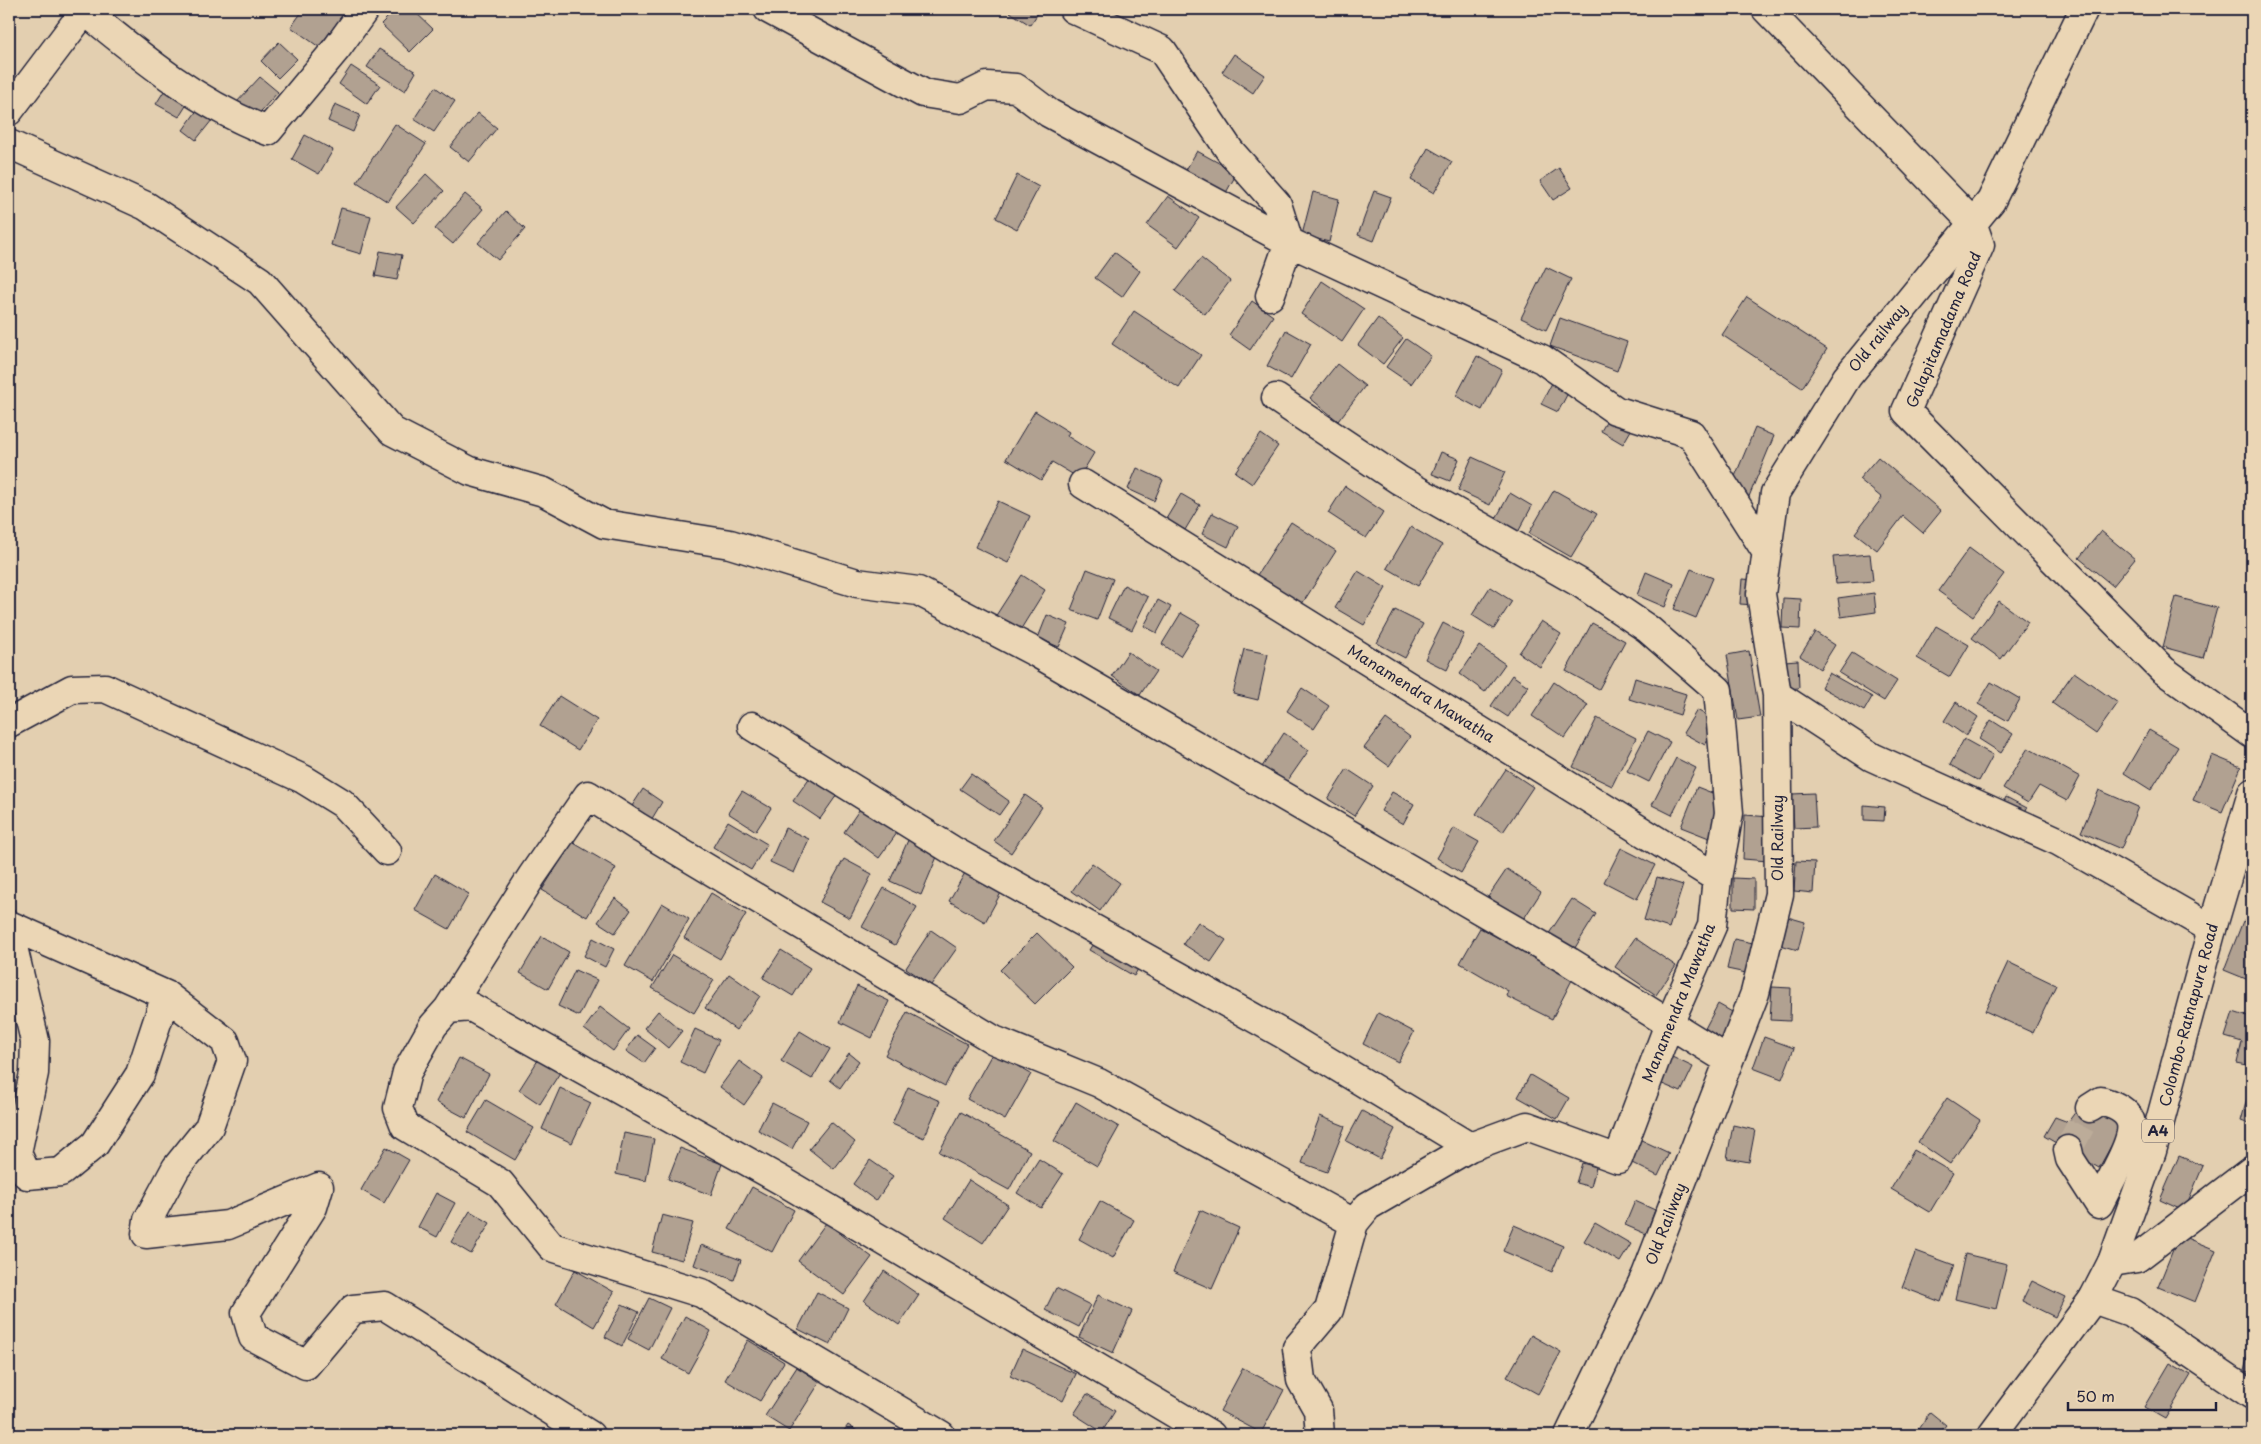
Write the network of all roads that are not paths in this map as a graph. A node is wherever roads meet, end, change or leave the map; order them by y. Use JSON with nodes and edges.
{"nodes":[{"id":1,"x":365,"y":9,"type":"edge"},
{"id":2,"x":768,"y":9,"type":"edge"},
{"id":3,"x":1073,"y":9,"type":"edge"},
{"id":4,"x":1766,"y":9,"type":"edge"},
{"id":5,"x":2084,"y":9,"type":"edge"},
{"id":6,"x":86,"y":10,"type":"edge"},
{"id":7,"x":9,"y":112,"type":"edge"},
{"id":8,"x":9,"y":144,"type":"edge"},
{"id":9,"x":1972,"y":222,"type":"junction"},
{"id":10,"x":1289,"y":242,"type":"junction"},
{"id":11,"x":1270,"y":296,"type":"dead end"},
{"id":12,"x":1276,"y":398,"type":"dead end"},
{"id":13,"x":1083,"y":484,"type":"dead end"},
{"id":14,"x":1767,"y":553,"type":"junction"},
{"id":15,"x":1777,"y":695,"type":"junction"},
{"id":16,"x":9,"y":723,"type":"edge"},
{"id":17,"x":752,"y":726,"type":"dead end"},
{"id":18,"x":2252,"y":734,"type":"edge"},
{"id":19,"x":2252,"y":793,"type":"edge"},
{"id":20,"x":387,"y":851,"type":"dead end"},
{"id":21,"x":1717,"y":878,"type":"junction"},
{"id":22,"x":9,"y":925,"type":"edge"},
{"id":23,"x":2212,"y":929,"type":"junction"},
{"id":24,"x":9,"y":930,"type":"edge"},
{"id":25,"x":166,"y":994,"type":"junction"},
{"id":26,"x":448,"y":1009,"type":"junction"},
{"id":27,"x":1670,"y":1024,"type":"junction"},
{"id":28,"x":1728,"y":1060,"type":"junction"},
{"id":29,"x":2090,"y":1108,"type":"dead end"},
{"id":30,"x":1470,"y":1147,"type":"junction"},
{"id":31,"x":2068,"y":1150,"type":"dead end"},
{"id":32,"x":2252,"y":1170,"type":"edge"},
{"id":33,"x":2099,"y":1204,"type":"junction"},
{"id":34,"x":1354,"y":1223,"type":"junction"},
{"id":35,"x":2116,"y":1251,"type":"junction"},
{"id":36,"x":2093,"y":1299,"type":"junction"},
{"id":37,"x":2252,"y":1396,"type":"edge"},
{"id":38,"x":590,"y":1435,"type":"edge"},
{"id":39,"x":941,"y":1435,"type":"edge"},
{"id":40,"x":1211,"y":1435,"type":"edge"},
{"id":41,"x":1320,"y":1435,"type":"edge"},
{"id":42,"x":1569,"y":1435,"type":"edge"},
{"id":43,"x":1992,"y":1435,"type":"edge"}],
"edges":[{"from":1,"to":6,"type":"main road"},
{"from":2,"to":10,"type":"main road"},
{"from":3,"to":10,"type":"main road"},
{"from":4,"to":9,"type":"main road","name":"Galapitamadama Road"},
{"from":5,"to":9,"type":"main road","name":"Old railway"},
{"from":6,"to":7,"type":"main road"},
{"from":8,"to":27,"type":"main road"},
{"from":9,"to":14,"type":"main road","name":"Old railway"},
{"from":9,"to":18,"type":"main road","name":"Galapitamadama Road"},
{"from":10,"to":11,"type":"main road"},
{"from":10,"to":14,"type":"main road"},
{"from":12,"to":21,"type":"main road"},
{"from":13,"to":21,"type":"main road","name":"Manamendra Mawatha"},
{"from":14,"to":15,"type":"main road","name":"Old railway"},
{"from":15,"to":23,"type":"main road"},
{"from":15,"to":28,"type":"main road","name":"Old Railway"},
{"from":16,"to":20,"type":"main road"},
{"from":17,"to":30,"type":"main road"},
{"from":19,"to":23,"type":"main road","name":"Colombo-Ratnapura Road","number":"A4"},
{"from":21,"to":27,"type":"main road","name":"Manamendra Mawatha"},
{"from":22,"to":25,"type":"main road"},
{"from":23,"to":35,"type":"main road","name":"Colombo-Ratnapura Road","number":"A4"},
{"from":24,"to":25,"type":"main road"},
{"from":25,"to":38,"type":"main road"},
{"from":26,"to":34,"type":"main road"},
{"from":26,"to":39,"type":"main road"},
{"from":26,"to":40,"type":"main road"},
{"from":27,"to":28,"type":"main road"},
{"from":27,"to":30,"type":"main road","name":"Manamendra Mawatha"},
{"from":28,"to":42,"type":"main road","name":"Old Railway"},
{"from":29,"to":33,"type":"main road"},
{"from":30,"to":34,"type":"main road","name":"Manamendra Mawatha"},
{"from":31,"to":33,"type":"main road"},
{"from":32,"to":35,"type":"main road"},
{"from":33,"to":35,"type":"main road"},
{"from":34,"to":41,"type":"main road","name":"Manamendra Mawatha"},
{"from":35,"to":36,"type":"main road","name":"Colombo-Ratnapura Road","number":"A4"},
{"from":36,"to":37,"type":"main road"},
{"from":36,"to":43,"type":"main road","name":"Colombo-Ratnapura Road","number":"A4"}]}
